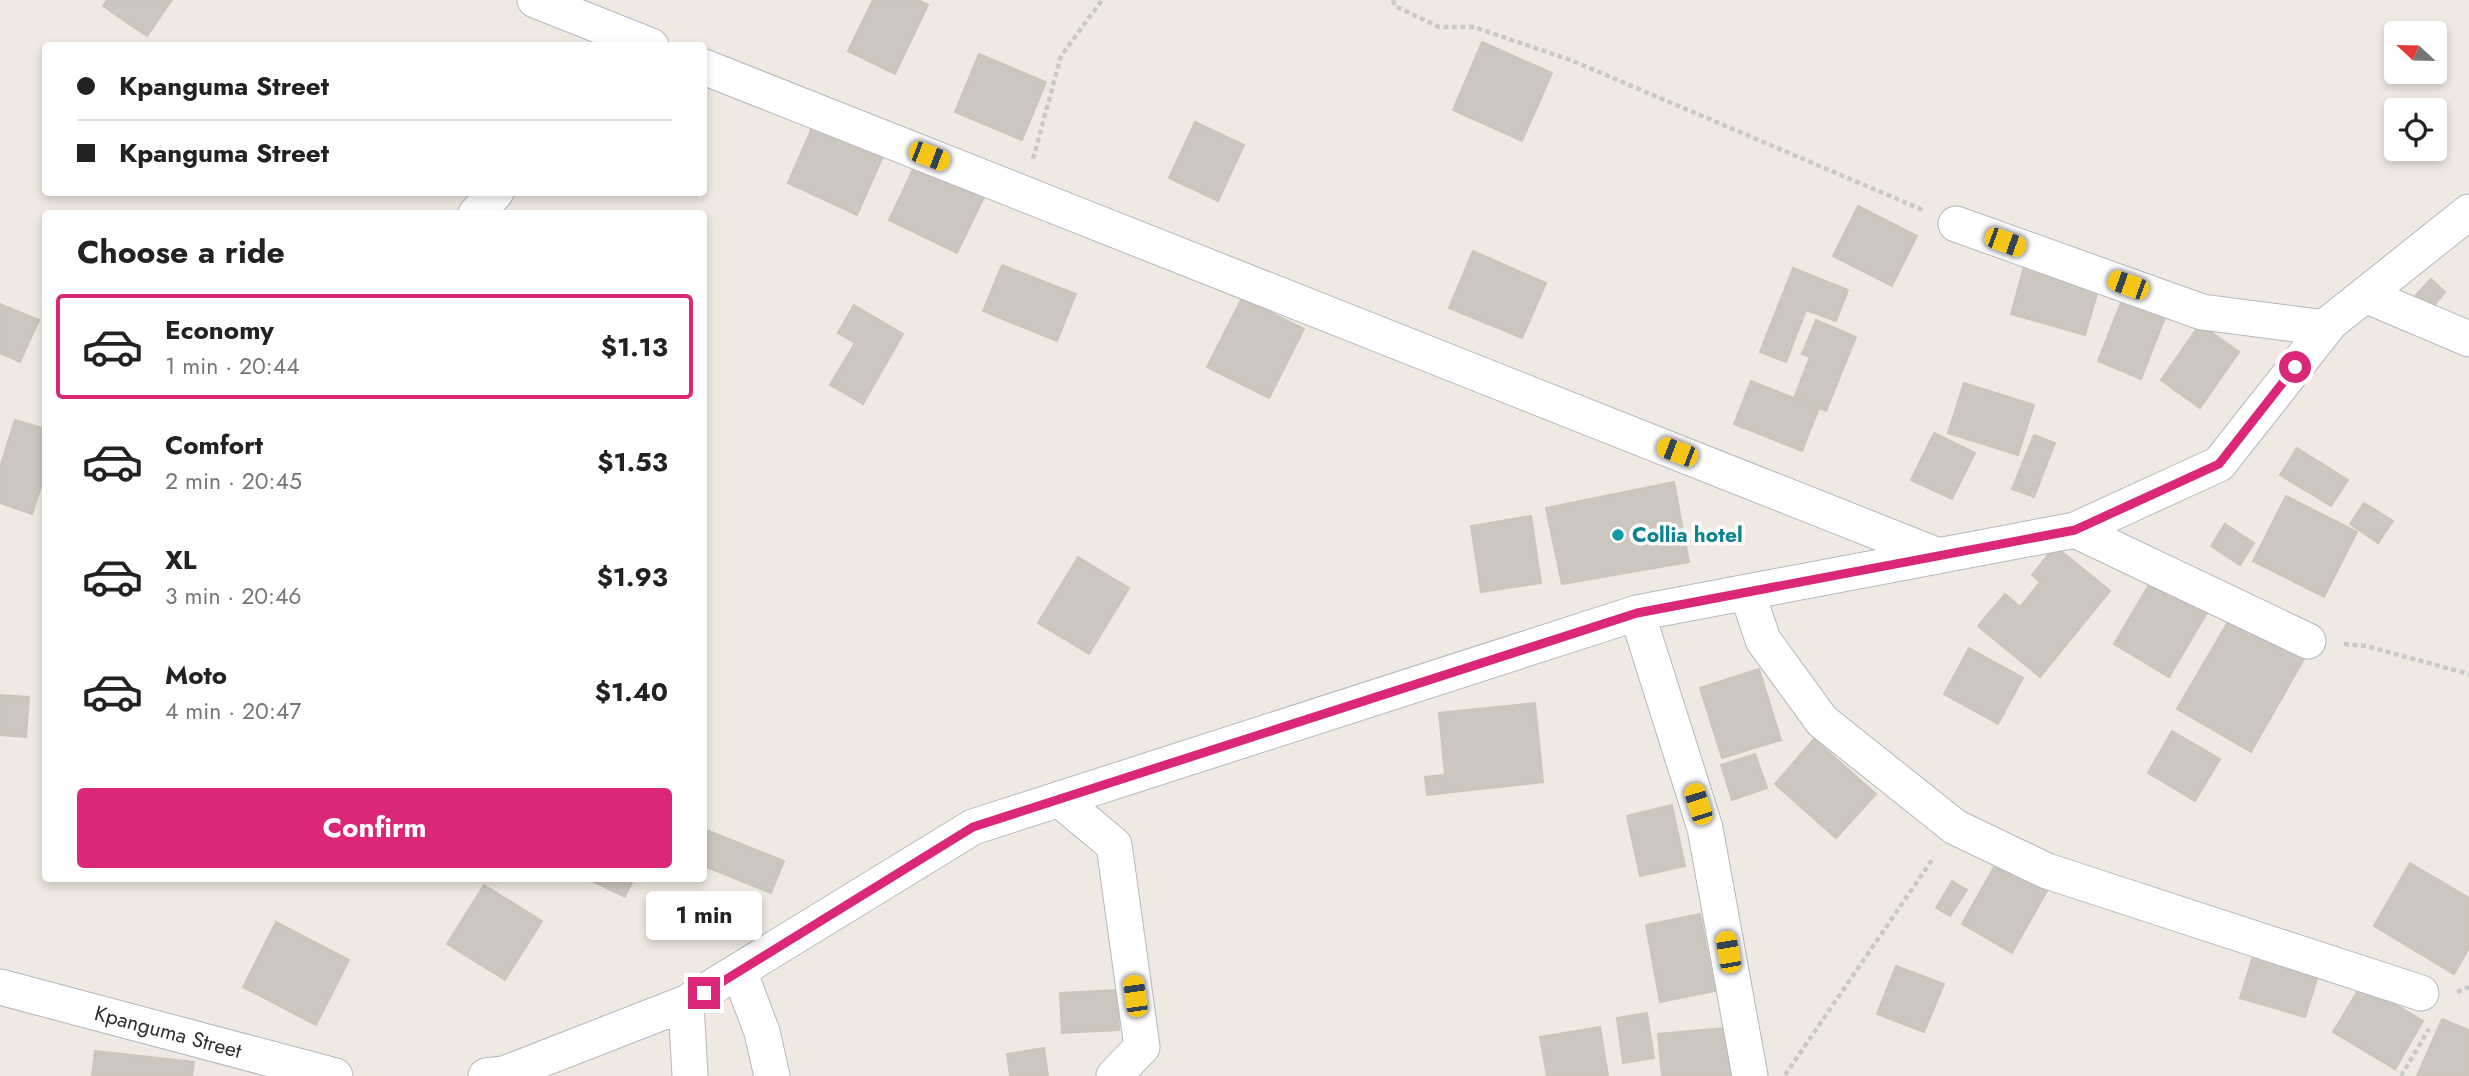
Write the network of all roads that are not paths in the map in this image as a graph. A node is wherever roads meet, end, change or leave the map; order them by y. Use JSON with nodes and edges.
{"nodes":[{"id":1,"x":535,"y":0,"type":"edge"},
{"id":2,"x":636,"y":42,"type":"edge"},
{"id":3,"x":707,"y":67,"type":"edge"},
{"id":4,"x":492,"y":196,"type":"edge"},
{"id":5,"x":479,"y":210,"type":"edge"},
{"id":6,"x":2469,"y":212,"type":"edge"},
{"id":7,"x":1956,"y":224,"type":"road end"},
{"id":8,"x":2365,"y":295,"type":"junction"},
{"id":9,"x":2326,"y":328,"type":"junction"},
{"id":10,"x":2469,"y":339,"type":"edge"},
{"id":11,"x":2075,"y":530,"type":"junction"},
{"id":12,"x":1936,"y":555,"type":"junction"},
{"id":13,"x":1747,"y":592,"type":"junction"},
{"id":14,"x":1637,"y":613,"type":"junction"},
{"id":15,"x":2308,"y":641,"type":"road end"},
{"id":16,"x":1059,"y":799,"type":"junction"},
{"id":17,"x":739,"y":971,"type":"junction"},
{"id":18,"x":0,"y":987,"type":"edge"},
{"id":19,"x":2421,"y":993,"type":"dead end"},
{"id":20,"x":685,"y":1003,"type":"junction"},
{"id":21,"x":335,"y":1076,"type":"edge"},
{"id":22,"x":486,"y":1076,"type":"edge"},
{"id":23,"x":690,"y":1076,"type":"edge"},
{"id":24,"x":772,"y":1076,"type":"edge"},
{"id":25,"x":1114,"y":1076,"type":"edge"},
{"id":26,"x":1750,"y":1076,"type":"edge"}],
"edges":[{"from":1,"to":2,"type":"street"},
{"from":3,"to":12,"type":"street"},
{"from":4,"to":5,"type":"street"},
{"from":6,"to":8,"type":"street"},
{"from":7,"to":9,"type":"street"},
{"from":8,"to":9,"type":"street"},
{"from":8,"to":10,"type":"street"},
{"from":9,"to":11,"type":"street"},
{"from":11,"to":12,"type":"street"},
{"from":11,"to":15,"type":"street"},
{"from":12,"to":13,"type":"street"},
{"from":13,"to":14,"type":"street"},
{"from":13,"to":19,"type":"street"},
{"from":14,"to":16,"type":"street"},
{"from":14,"to":26,"type":"street"},
{"from":16,"to":17,"type":"street"},
{"from":16,"to":25,"type":"street"},
{"from":17,"to":20,"type":"street"},
{"from":17,"to":24,"type":"street"},
{"from":18,"to":21,"type":"street","name":"Kpanguma Street"},
{"from":20,"to":22,"type":"street"},
{"from":20,"to":23,"type":"street"}]}
